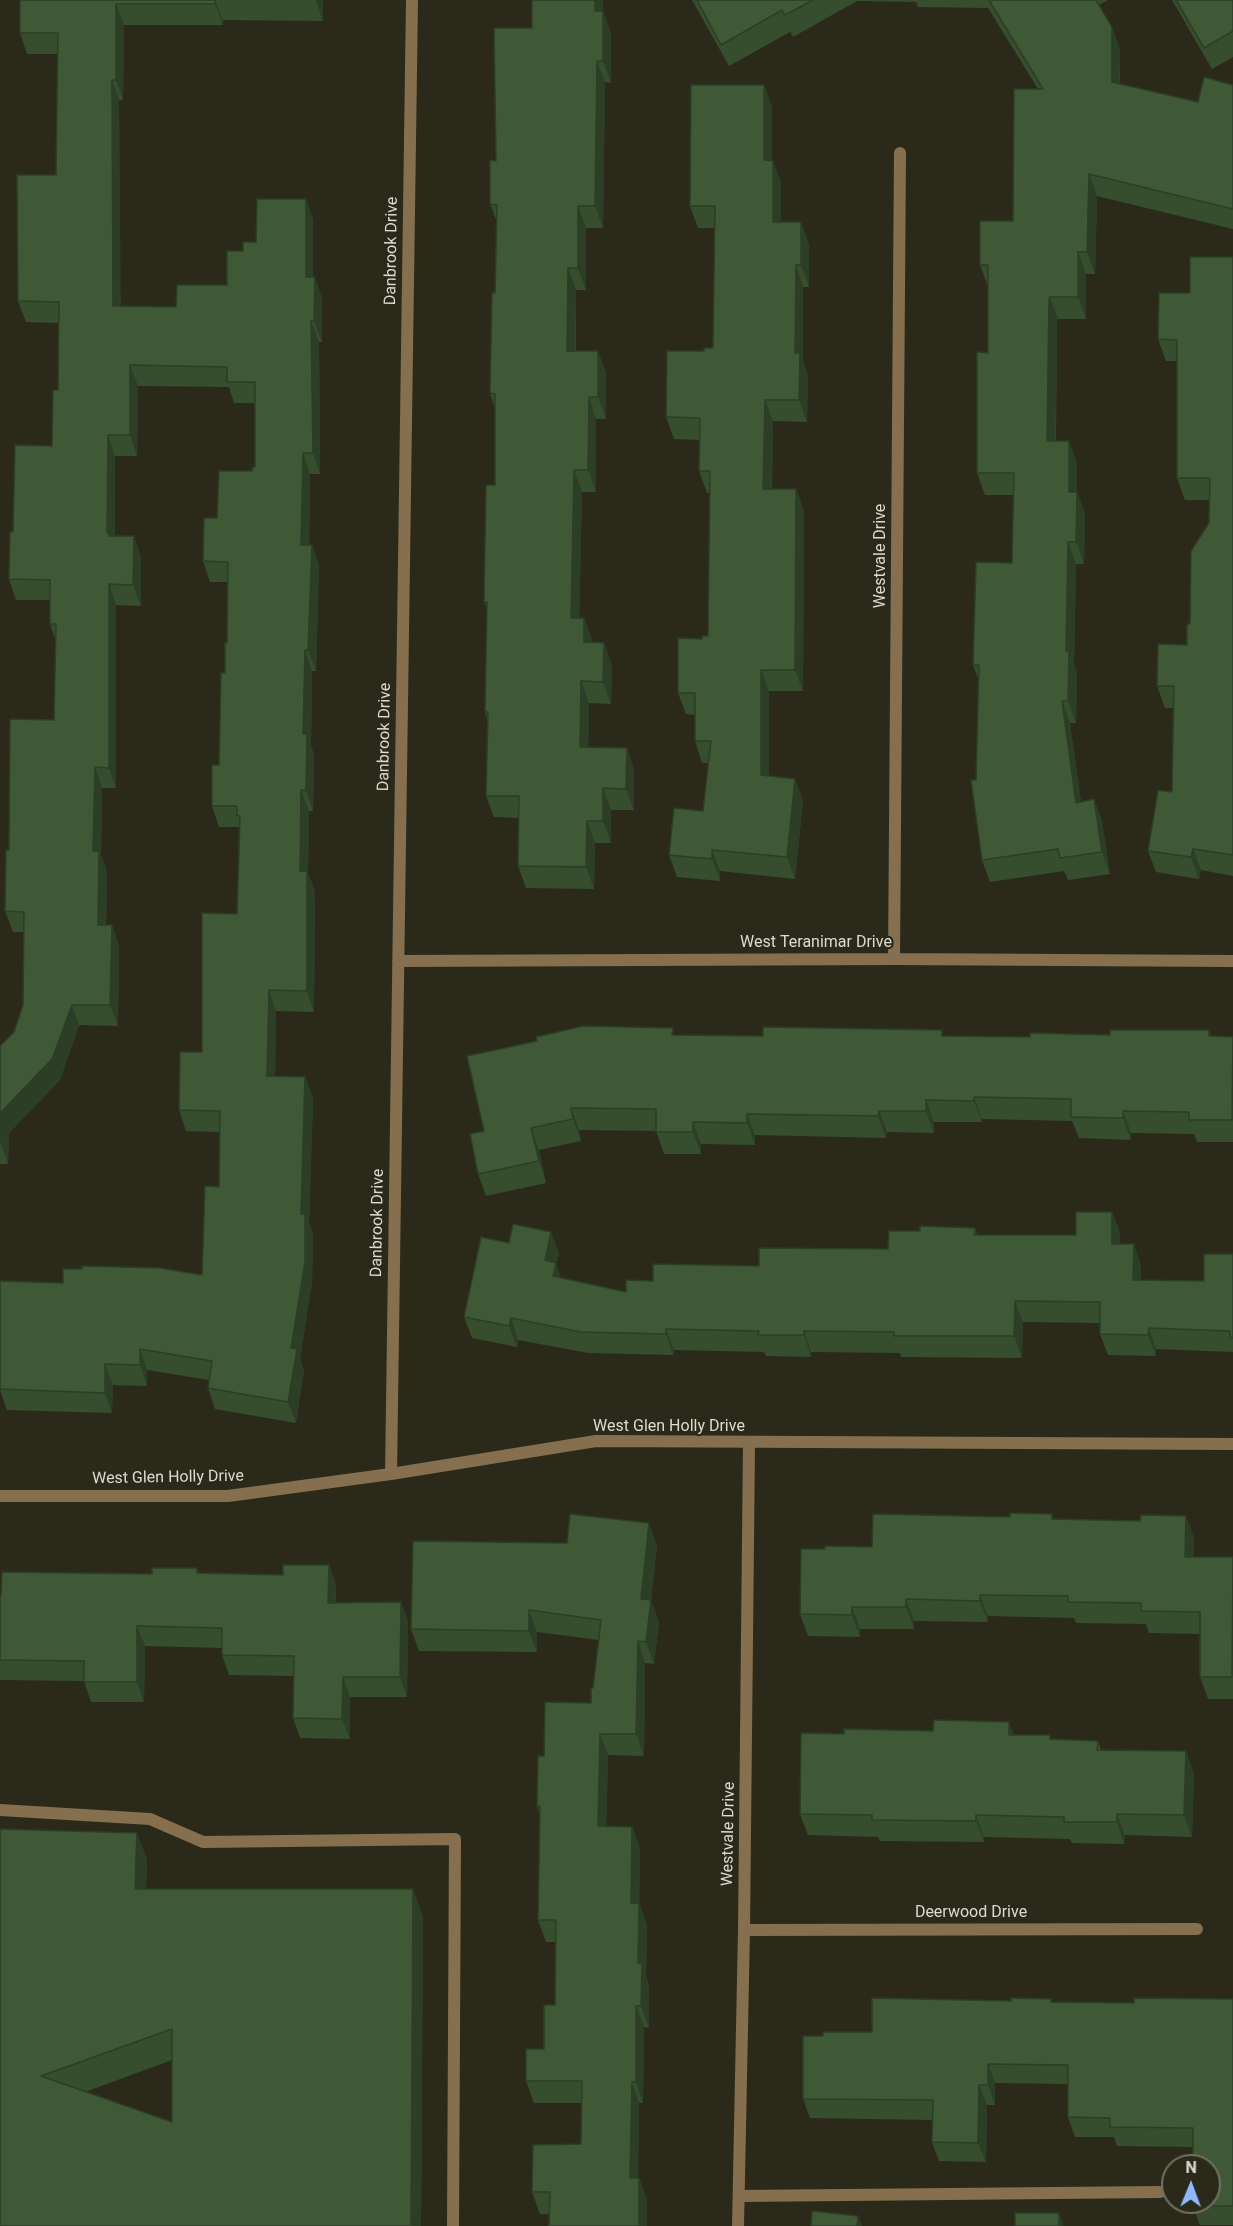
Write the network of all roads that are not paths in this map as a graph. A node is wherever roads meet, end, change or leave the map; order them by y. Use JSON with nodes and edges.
{"nodes":[{"id":1,"x":412,"y":0,"type":"edge"},
{"id":2,"x":900,"y":153,"type":"dead end"},
{"id":3,"x":894,"y":959,"type":"junction"},
{"id":4,"x":398,"y":961,"type":"junction"},
{"id":5,"x":1233,"y":961,"type":"edge"},
{"id":6,"x":749,"y":1443,"type":"junction"},
{"id":7,"x":1233,"y":1444,"type":"edge"},
{"id":8,"x":391,"y":1474,"type":"junction"},
{"id":9,"x":0,"y":1496,"type":"edge"},
{"id":10,"x":0,"y":1810,"type":"edge"},
{"id":11,"x":1197,"y":1929,"type":"dead end"},
{"id":12,"x":744,"y":1930,"type":"junction"},
{"id":13,"x":1160,"y":2192,"type":"dead end"},
{"id":14,"x":739,"y":2196,"type":"junction"},
{"id":15,"x":453,"y":2226,"type":"edge"},
{"id":16,"x":738,"y":2226,"type":"edge"}],
"edges":[{"from":1,"to":4,"type":"street","name":"Danbrook Drive"},
{"from":2,"to":3,"type":"street","name":"Westvale Drive"},
{"from":3,"to":4,"type":"street","name":"West Teranimar Drive"},
{"from":3,"to":5,"type":"street","name":"West Teranimar Drive"},
{"from":4,"to":8,"type":"street","name":"Danbrook Drive"},
{"from":6,"to":7,"type":"street","name":"West Glen Holly Drive"},
{"from":6,"to":8,"type":"street","name":"West Glen Holly Drive"},
{"from":6,"to":12,"type":"street","name":"Westvale Drive"},
{"from":8,"to":9,"type":"street","name":"West Glen Holly Drive"},
{"from":10,"to":15,"type":"street"},
{"from":11,"to":12,"type":"street","name":"Deerwood Drive"},
{"from":12,"to":14,"type":"street","name":"Westvale Drive"},
{"from":13,"to":14,"type":"street"},
{"from":14,"to":16,"type":"street","name":"Westvale Drive"}]}
